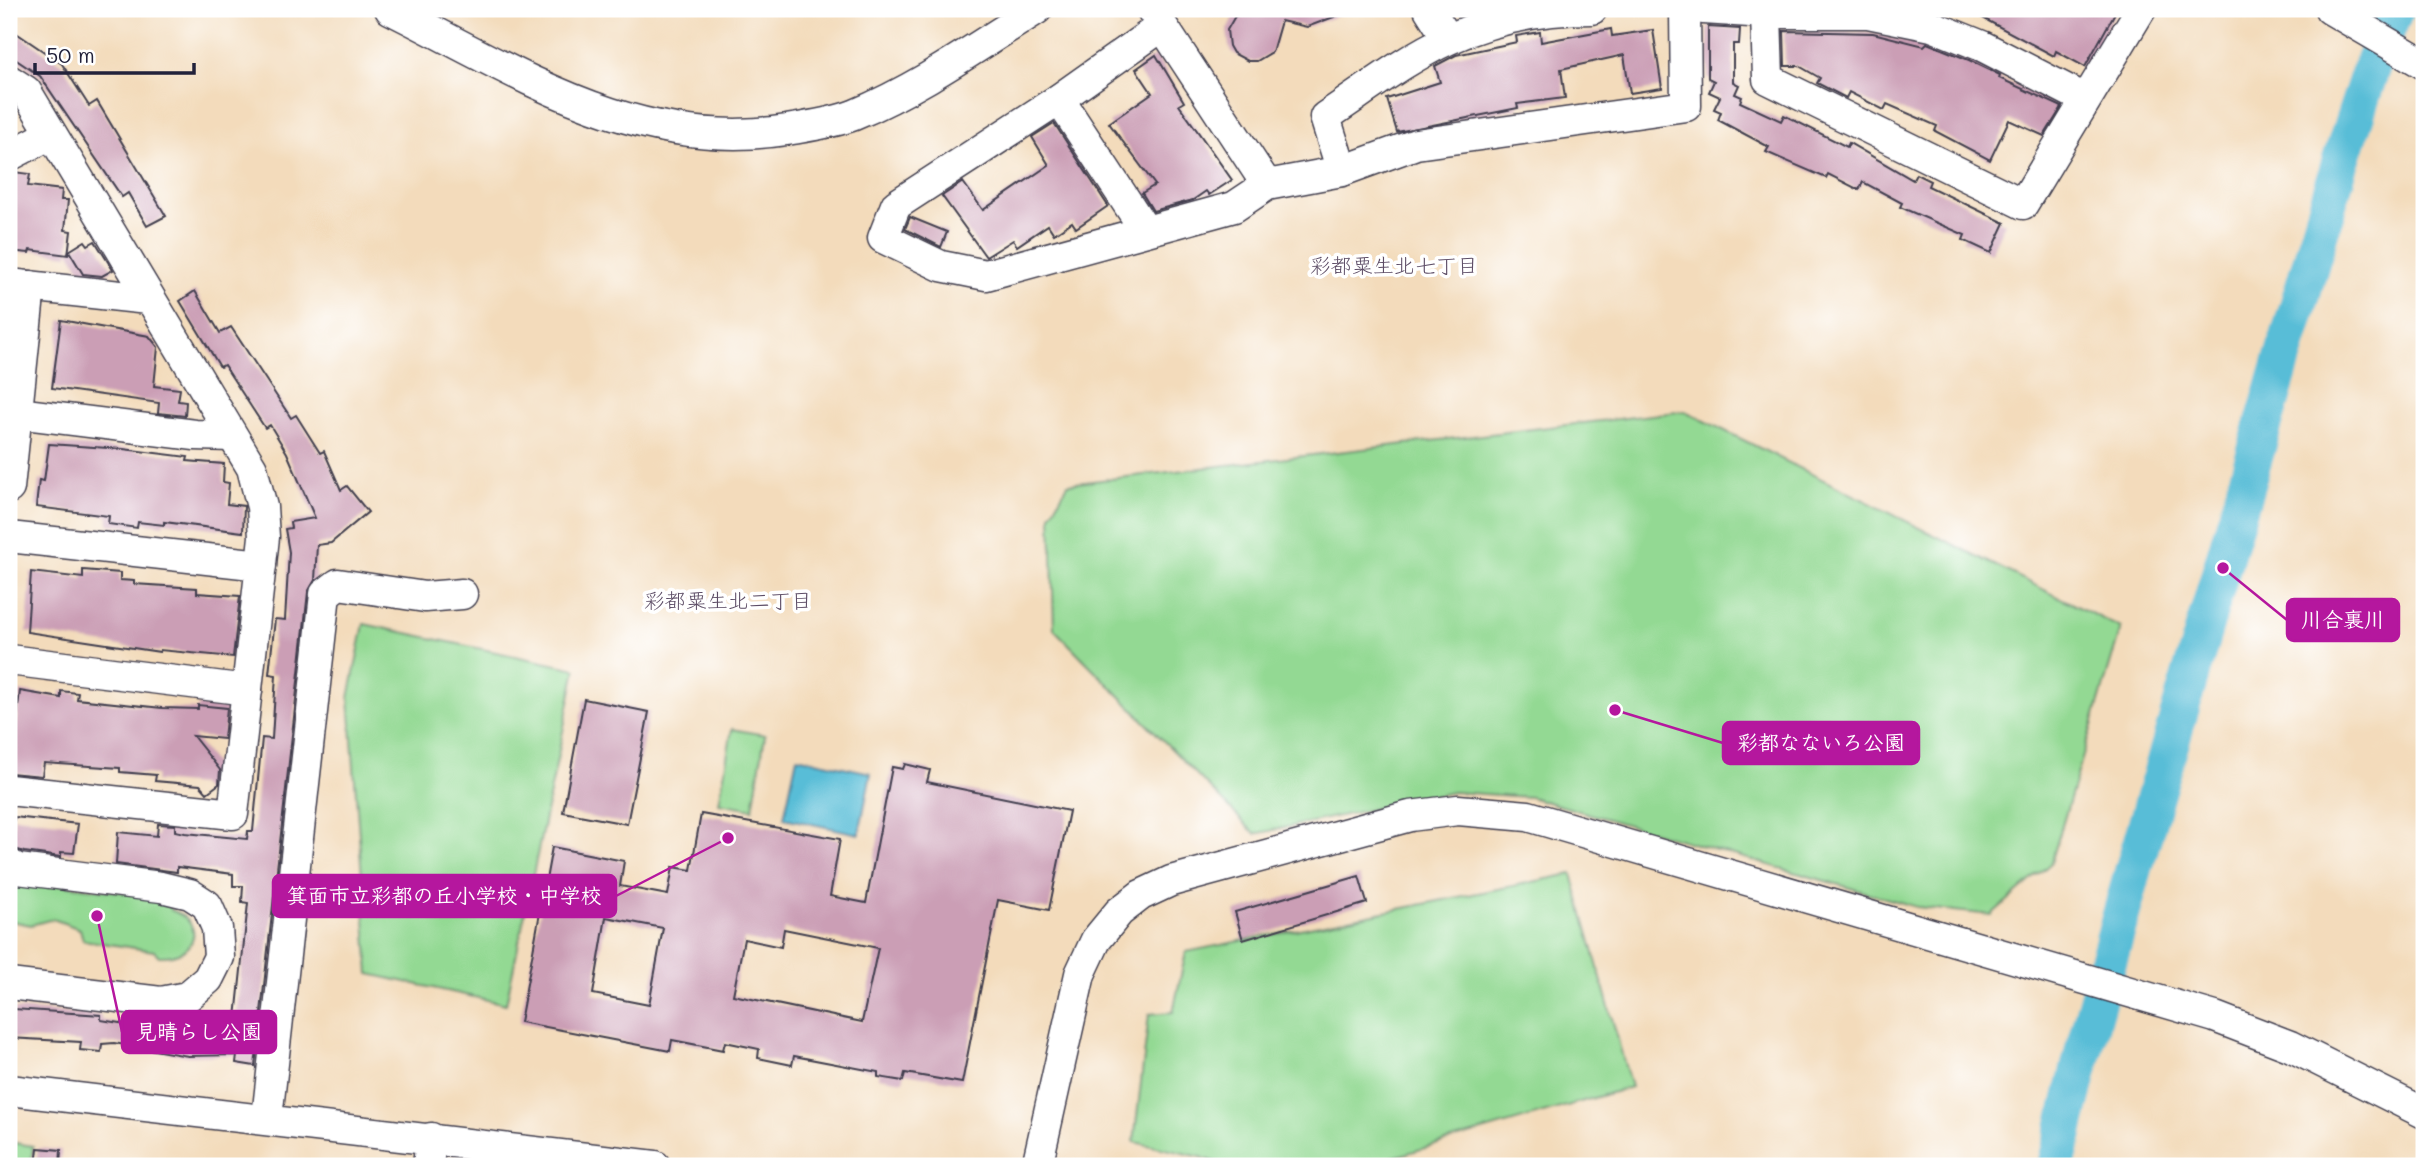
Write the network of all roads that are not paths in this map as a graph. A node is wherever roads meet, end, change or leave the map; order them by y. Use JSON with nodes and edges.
{"nodes":[{"id":1,"x":390,"y":9,"type":"edge"},
{"id":2,"x":1037,"y":9,"type":"edge"},
{"id":3,"x":1429,"y":9,"type":"edge"},
{"id":4,"x":1592,"y":9,"type":"edge"},
{"id":5,"x":1685,"y":9,"type":"edge"},
{"id":6,"x":1703,"y":9,"type":"edge"},
{"id":7,"x":2141,"y":9,"type":"edge"},
{"id":8,"x":2330,"y":9,"type":"edge"},
{"id":9,"x":1766,"y":13,"type":"junction"},
{"id":10,"x":1156,"y":17,"type":"edge"},
{"id":11,"x":1448,"y":39,"type":"junction"},
{"id":12,"x":2424,"y":64,"type":"edge"},
{"id":13,"x":9,"y":80,"type":"edge"},
{"id":14,"x":1059,"y":99,"type":"junction"},
{"id":15,"x":2085,"y":99,"type":"junction"},
{"id":16,"x":51,"y":134,"type":"junction"},
{"id":17,"x":9,"y":156,"type":"edge"},
{"id":18,"x":1342,"y":171,"type":"junction"},
{"id":19,"x":1268,"y":185,"type":"junction"},
{"id":20,"x":1145,"y":230,"type":"junction"},
{"id":21,"x":19,"y":285,"type":"edge"},
{"id":22,"x":148,"y":299,"type":"junction"},
{"id":23,"x":13,"y":412,"type":"edge"},
{"id":24,"x":232,"y":436,"type":"junction"},
{"id":25,"x":9,"y":488,"type":"edge"},
{"id":26,"x":9,"y":537,"type":"edge"},
{"id":27,"x":261,"y":565,"type":"junction"},
{"id":28,"x":462,"y":594,"type":"dead end"},
{"id":29,"x":9,"y":660,"type":"edge"},
{"id":30,"x":247,"y":690,"type":"junction"},
{"id":31,"x":9,"y":790,"type":"edge"},
{"id":32,"x":9,"y":864,"type":"edge"},
{"id":33,"x":9,"y":984,"type":"edge"},
{"id":34,"x":9,"y":1090,"type":"edge"},
{"id":35,"x":2424,"y":1113,"type":"edge"},
{"id":36,"x":267,"y":1118,"type":"junction"},
{"id":37,"x":429,"y":1152,"type":"edge"},
{"id":38,"x":655,"y":1166,"type":"edge"},
{"id":39,"x":1037,"y":1166,"type":"edge"}],
"edges":[{"from":1,"to":2,"type":"street"},
{"from":3,"to":11,"type":"street"},
{"from":4,"to":11,"type":"street"},
{"from":5,"to":18,"type":"street"},
{"from":6,"to":9,"type":"street"},
{"from":7,"to":15,"type":"street"},
{"from":8,"to":12,"type":"street"},
{"from":9,"to":15,"type":"street"},
{"from":9,"to":15,"type":"street"},
{"from":10,"to":14,"type":"street"},
{"from":10,"to":19,"type":"street"},
{"from":11,"to":18,"type":"street"},
{"from":13,"to":16,"type":"street"},
{"from":14,"to":20,"type":"street"},
{"from":14,"to":20,"type":"street"},
{"from":16,"to":17,"type":"street"},
{"from":16,"to":22,"type":"street"},
{"from":18,"to":19,"type":"street"},
{"from":19,"to":20,"type":"street"},
{"from":21,"to":22,"type":"street"},
{"from":21,"to":23,"type":"street"},
{"from":22,"to":24,"type":"street"},
{"from":23,"to":24,"type":"street"},
{"from":23,"to":25,"type":"street"},
{"from":24,"to":27,"type":"street"},
{"from":26,"to":27,"type":"street"},
{"from":27,"to":30,"type":"street"},
{"from":28,"to":36,"type":"street"},
{"from":29,"to":30,"type":"street"},
{"from":30,"to":31,"type":"street"},
{"from":32,"to":33,"type":"street"},
{"from":34,"to":36,"type":"street"},
{"from":35,"to":39,"type":"street"},
{"from":36,"to":37,"type":"street"},
{"from":37,"to":38,"type":"street"}]}
